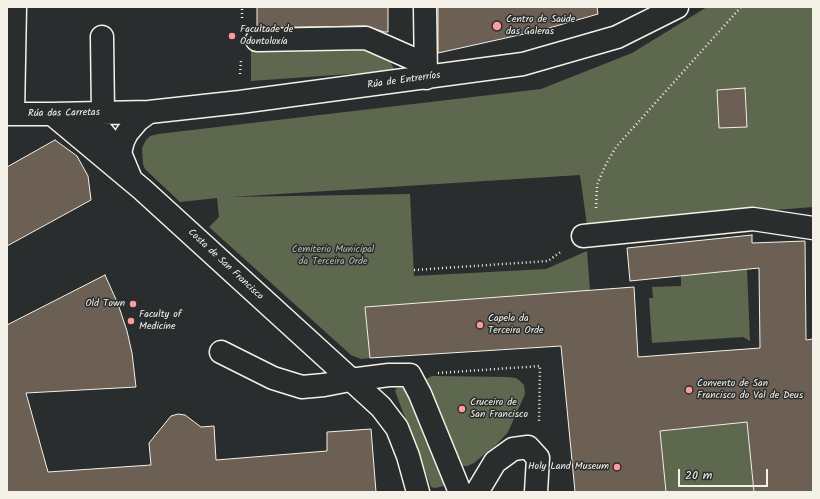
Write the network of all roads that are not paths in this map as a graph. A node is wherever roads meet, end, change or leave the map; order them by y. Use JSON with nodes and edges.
{"nodes":[{"id":1,"x":15,"y":7,"type":"edge"},
{"id":2,"x":425,"y":7,"type":"edge"},
{"id":3,"x":677,"y":7,"type":"edge"},
{"id":4,"x":102,"y":37,"type":"dead end"},
{"id":5,"x":257,"y":40,"type":"dead end"},
{"id":6,"x":425,"y":71,"type":"junction"},
{"id":7,"x":149,"y":112,"type":"junction"},
{"id":8,"x":103,"y":113,"type":"junction"},
{"id":9,"x":10,"y":114,"type":"edge"},
{"id":10,"x":52,"y":114,"type":"junction"},
{"id":11,"x":120,"y":153,"type":"junction"},
{"id":12,"x":132,"y":181,"type":"junction"},
{"id":13,"x":813,"y":228,"type":"edge"},
{"id":14,"x":590,"y":235,"type":"road end"},
{"id":15,"x":220,"y":352,"type":"dead end"},
{"id":16,"x":350,"y":380,"type":"junction"},
{"id":17,"x":418,"y":492,"type":"edge"},
{"id":18,"x":460,"y":492,"type":"edge"},
{"id":19,"x":477,"y":492,"type":"edge"},
{"id":20,"x":536,"y":492,"type":"edge"}],
"edges":[{"from":1,"to":9,"type":"street"},
{"from":2,"to":6,"type":"street"},
{"from":3,"to":6,"type":"street","name":"Rúa de Entrerríos"},
{"from":4,"to":8,"type":"street"},
{"from":5,"to":6,"type":"street"},
{"from":6,"to":7,"type":"street","name":"Rúa de Entrerríos"},
{"from":7,"to":8,"type":"street","name":"Rúa de Entrerríos"},
{"from":7,"to":11,"type":"street"},
{"from":8,"to":10,"type":"street","name":"Rúa das Carretas"},
{"from":8,"to":11,"type":"street","name":"Costa de San Francisco"},
{"from":9,"to":10,"type":"street","name":"Rúa das Carretas"},
{"from":10,"to":12,"type":"street","name":"Costa de San Francisco"},
{"from":11,"to":12,"type":"street","name":"Costa de San Francisco"},
{"from":12,"to":16,"type":"street","name":"Costa de San Francisco"},
{"from":13,"to":14,"type":"street"},
{"from":15,"to":16,"type":"street"},
{"from":16,"to":17,"type":"street","name":"Costa de San Francisco"},
{"from":16,"to":18,"type":"street"},
{"from":19,"to":20,"type":"street"}]}
